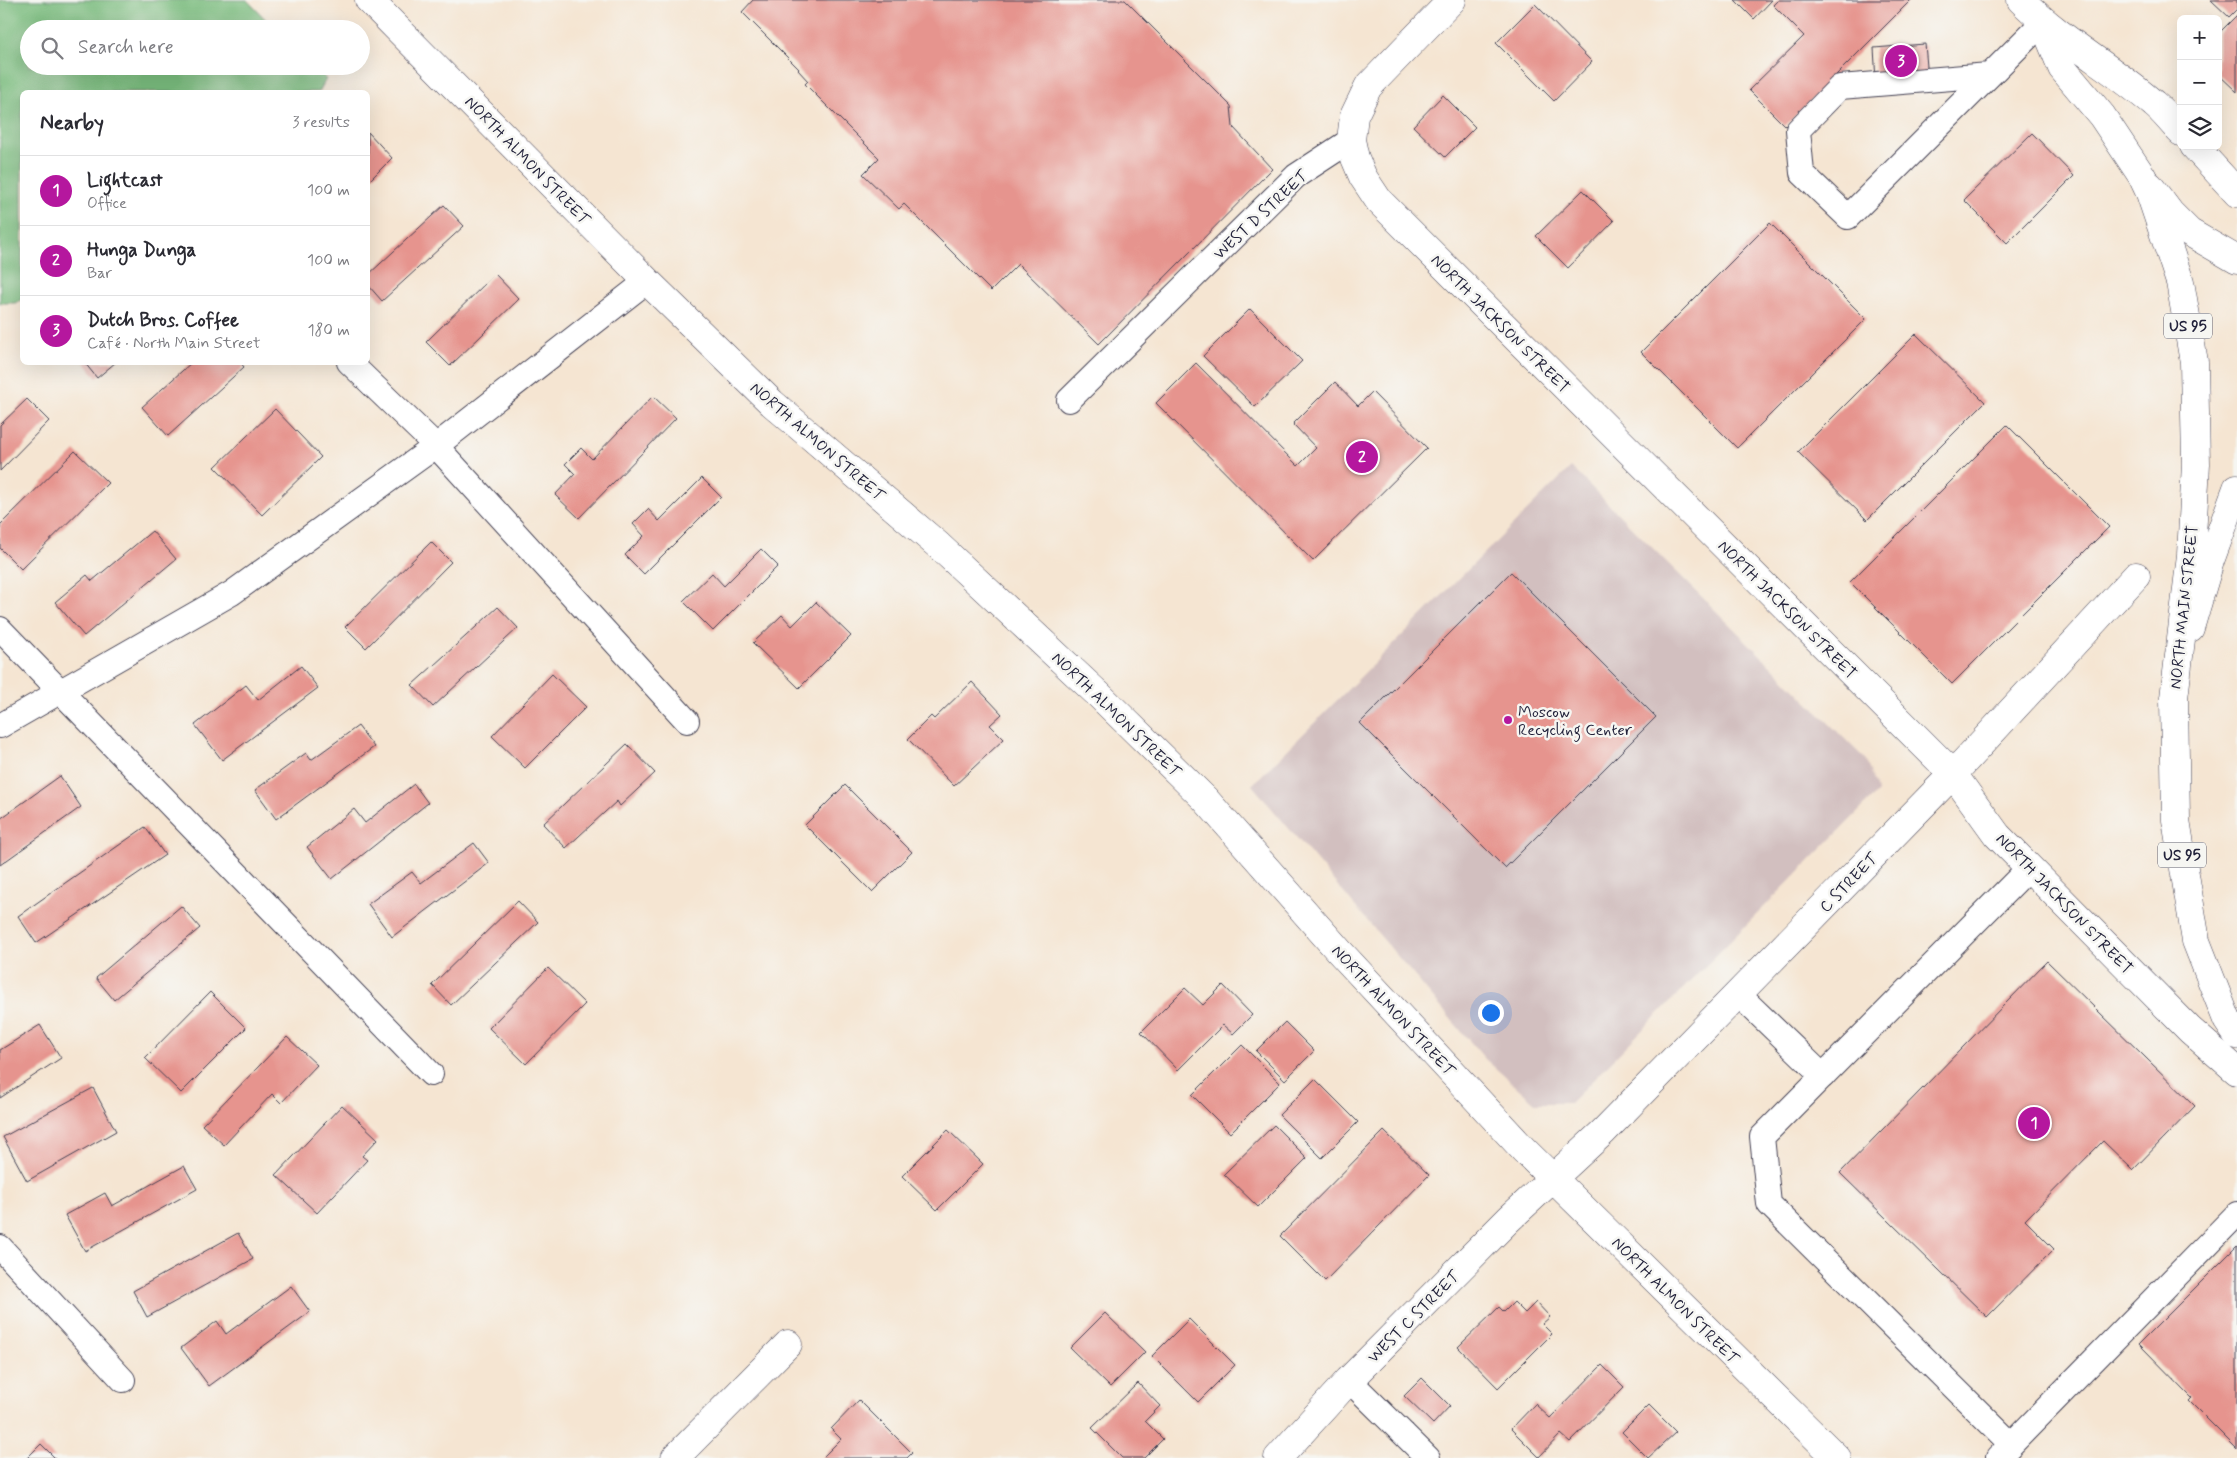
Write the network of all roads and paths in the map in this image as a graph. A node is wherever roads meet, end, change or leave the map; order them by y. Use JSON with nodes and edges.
{"nodes":[{"id":1,"x":1452,"y":0,"type":"edge"},
{"id":2,"x":2021,"y":0,"type":"edge"},
{"id":3,"x":373,"y":2,"type":"edge"},
{"id":4,"x":2043,"y":22,"type":"junction"},
{"id":5,"x":1989,"y":76,"type":"junction"},
{"id":6,"x":2177,"y":128,"type":"edge"},
{"id":7,"x":1351,"y":140,"type":"junction"},
{"id":8,"x":2198,"y":150,"type":"edge"},
{"id":9,"x":2142,"y":176,"type":"junction"},
{"id":10,"x":2237,"y":193,"type":"edge"},
{"id":11,"x":2237,"y":260,"type":"edge"},
{"id":12,"x":647,"y":281,"type":"junction"},
{"id":13,"x":352,"y":365,"type":"edge"},
{"id":14,"x":1069,"y":400,"type":"dead end"},
{"id":15,"x":436,"y":446,"type":"junction"},
{"id":16,"x":2237,"y":488,"type":"edge"},
{"id":17,"x":2136,"y":576,"type":"dead end"},
{"id":18,"x":0,"y":629,"type":"edge"},
{"id":19,"x":2178,"y":666,"type":"junction"},
{"id":20,"x":61,"y":692,"type":"junction"},
{"id":21,"x":687,"y":721,"type":"dead end"},
{"id":22,"x":0,"y":726,"type":"edge"},
{"id":23,"x":1953,"y":774,"type":"junction"},
{"id":24,"x":2029,"y":868,"type":"junction"},
{"id":25,"x":1738,"y":994,"type":"junction"},
{"id":26,"x":2237,"y":1035,"type":"edge"},
{"id":27,"x":2237,"y":1070,"type":"edge"},
{"id":28,"x":432,"y":1074,"type":"dead end"},
{"id":29,"x":1823,"y":1076,"type":"junction"},
{"id":30,"x":1553,"y":1179,"type":"junction"},
{"id":31,"x":2237,"y":1214,"type":"edge"},
{"id":32,"x":0,"y":1247,"type":"edge"},
{"id":33,"x":788,"y":1344,"type":"dead end"},
{"id":34,"x":123,"y":1380,"type":"dead end"},
{"id":35,"x":1349,"y":1380,"type":"junction"},
{"id":36,"x":2005,"y":1451,"type":"edge"},
{"id":37,"x":675,"y":1458,"type":"edge"},
{"id":38,"x":1278,"y":1458,"type":"edge"},
{"id":39,"x":1428,"y":1458,"type":"edge"},
{"id":40,"x":1837,"y":1458,"type":"edge"}],
"edges":[{"from":1,"to":7,"type":"main road"},
{"from":2,"to":4,"type":"main road","name":"NORTH MAIN STREET","number":"US 95"},
{"from":3,"to":12,"type":"main road","name":"NORTH ALMON STREET"},
{"from":4,"to":5,"type":"lane"},
{"from":4,"to":6,"type":"main road","name":"NORTH MAIN STREET","number":"US 95"},
{"from":4,"to":9,"type":"main road","name":"NORTH MAIN STREET","number":"US 95"},
{"from":5,"to":5,"type":"lane"},
{"from":7,"to":14,"type":"lane","name":"WEST D STREET"},
{"from":7,"to":23,"type":"main road","name":"NORTH JACKSON STREET"},
{"from":8,"to":10,"type":"main road"},
{"from":9,"to":11,"type":"main road","name":"NORTH MAIN STREET"},
{"from":9,"to":19,"type":"main road","name":"NORTH MAIN STREET","number":"US 95"},
{"from":12,"to":15,"type":"lane"},
{"from":12,"to":30,"type":"main road","name":"NORTH ALMON STREET"},
{"from":13,"to":15,"type":"lane"},
{"from":15,"to":20,"type":"lane"},
{"from":15,"to":21,"type":"lane"},
{"from":16,"to":19,"type":"main road"},
{"from":17,"to":23,"type":"main road","name":"C STREET"},
{"from":18,"to":20,"type":"lane"},
{"from":19,"to":26,"type":"main road","name":"NORTH MAIN STREET","number":"US 95"},
{"from":20,"to":22,"type":"lane"},
{"from":20,"to":28,"type":"lane"},
{"from":23,"to":24,"type":"main road","name":"NORTH JACKSON STREET"},
{"from":23,"to":25,"type":"main road","name":"C STREET"},
{"from":24,"to":27,"type":"main road","name":"NORTH JACKSON STREET"},
{"from":24,"to":29,"type":"lane"},
{"from":25,"to":29,"type":"lane"},
{"from":25,"to":30,"type":"main road","name":"C STREET"},
{"from":29,"to":36,"type":"lane"},
{"from":30,"to":35,"type":"main road","name":"WEST C STREET"},
{"from":30,"to":40,"type":"main road","name":"NORTH ALMON STREET"},
{"from":31,"to":36,"type":"lane"},
{"from":32,"to":34,"type":"lane"},
{"from":33,"to":37,"type":"main road"},
{"from":35,"to":38,"type":"main road","name":"WEST C STREET"},
{"from":35,"to":39,"type":"lane"}]}
